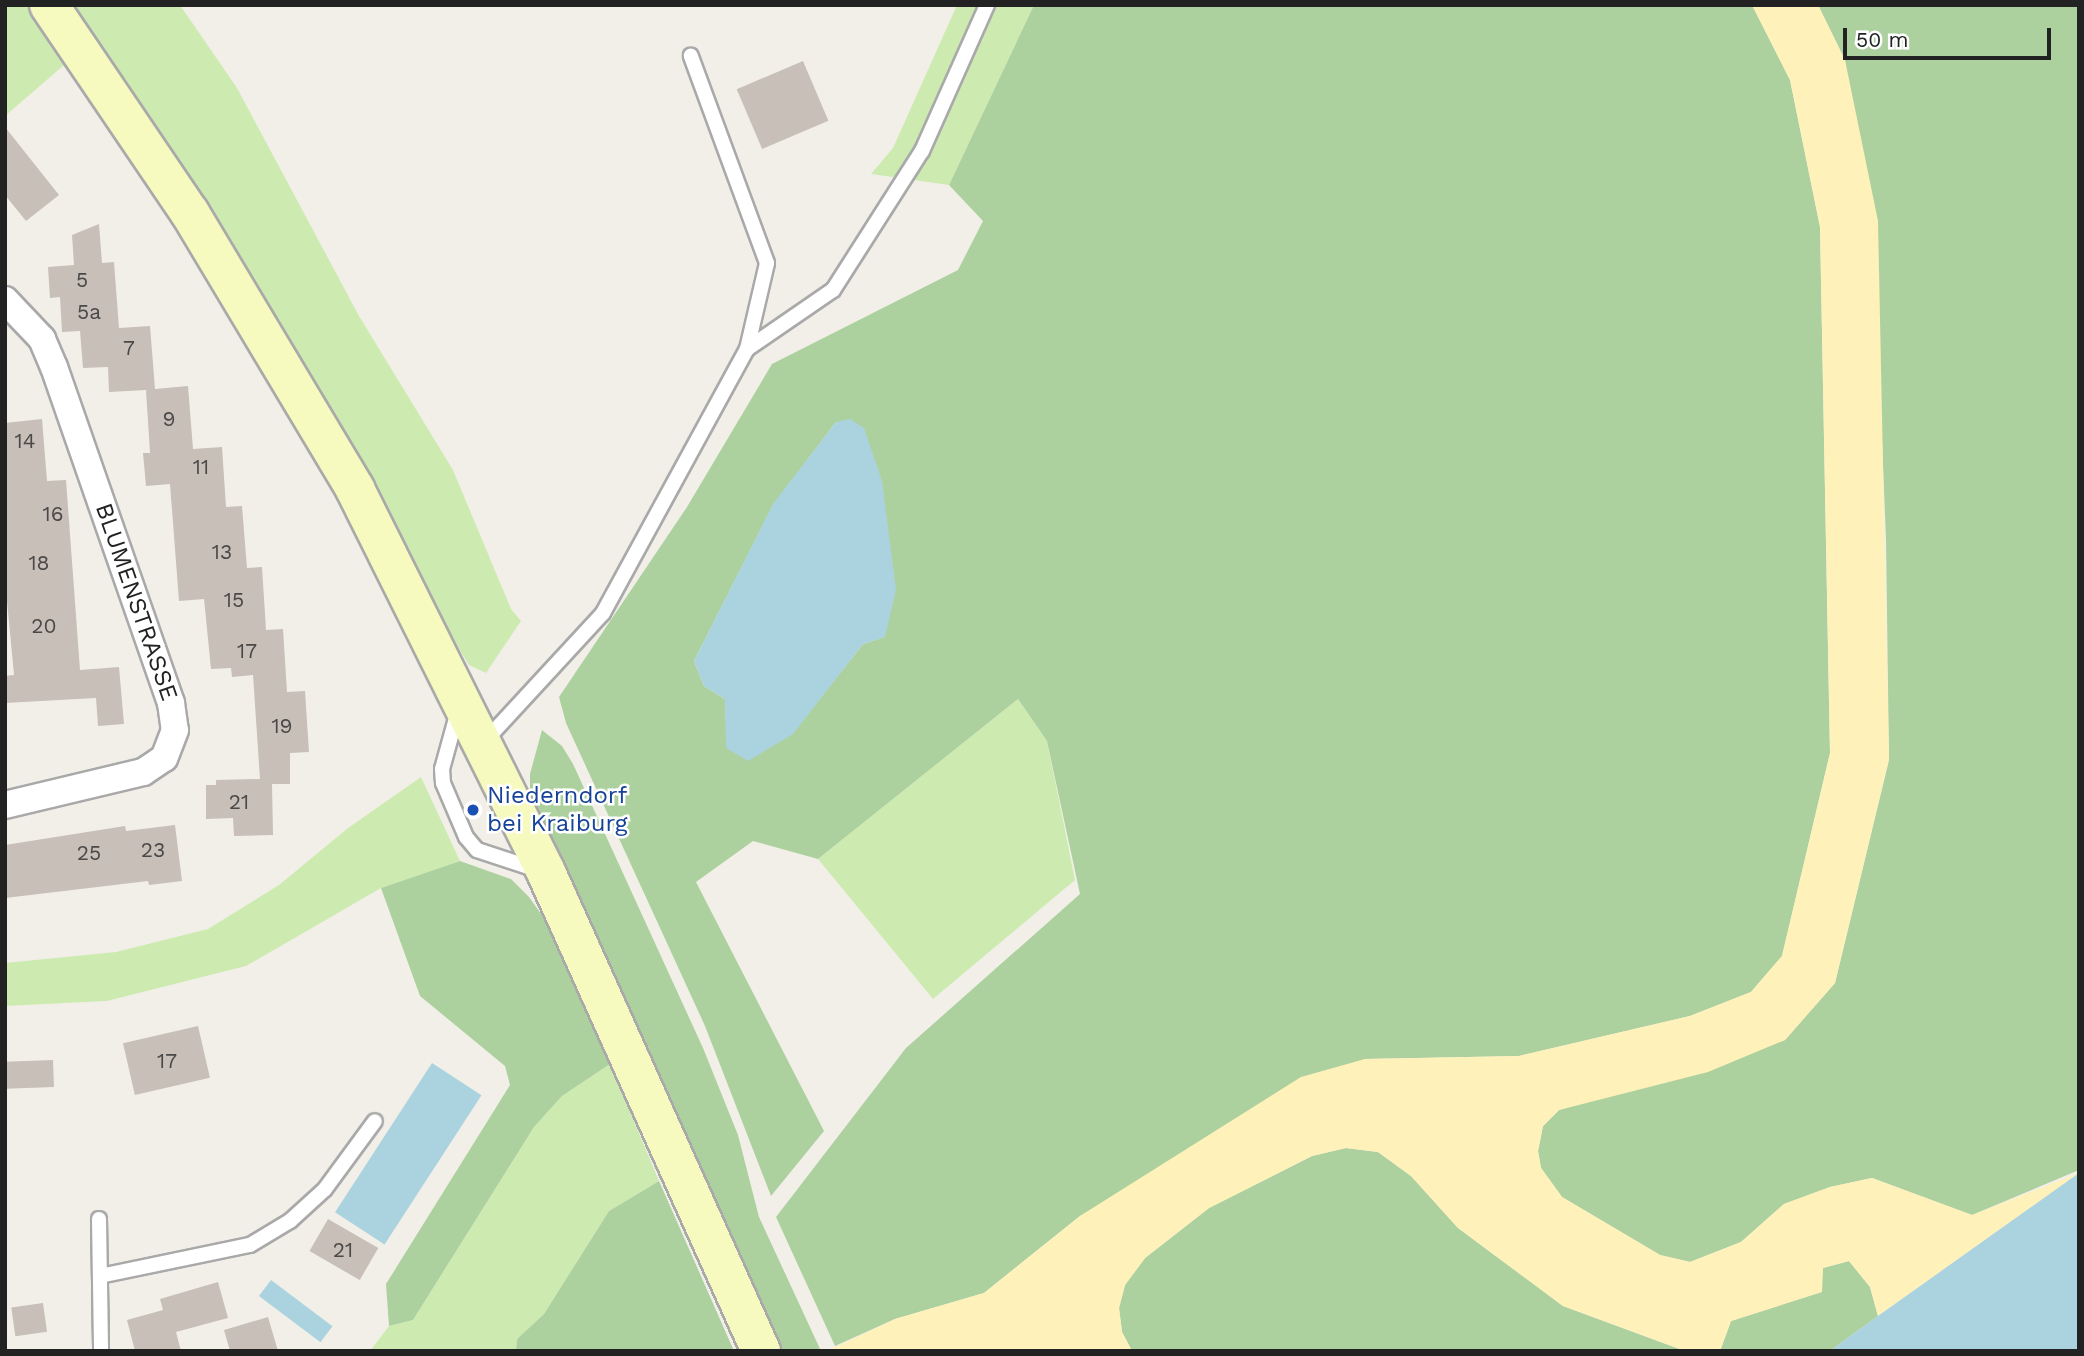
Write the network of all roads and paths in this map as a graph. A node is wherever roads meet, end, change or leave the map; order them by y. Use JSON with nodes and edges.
{"nodes":[{"id":1,"x":49,"y":5,"type":"edge"},
{"id":2,"x":987,"y":5,"type":"edge"},
{"id":3,"x":691,"y":56,"type":"dead end"},
{"id":4,"x":5,"y":300,"type":"edge"},
{"id":5,"x":747,"y":349,"type":"junction"},
{"id":6,"x":462,"y":698,"type":"junction"},
{"id":7,"x":484,"y":742,"type":"junction"},
{"id":8,"x":5,"y":805,"type":"edge"},
{"id":9,"x":546,"y":872,"type":"junction"},
{"id":10,"x":374,"y":1121,"type":"dead end"},
{"id":11,"x":99,"y":1219,"type":"dead end"},
{"id":12,"x":100,"y":1276,"type":"junction"},
{"id":13,"x":101,"y":1351,"type":"edge"},
{"id":14,"x":761,"y":1351,"type":"edge"}],
"edges":[{"from":1,"to":6,"type":"main road"},
{"from":2,"to":5,"type":"lane"},
{"from":3,"to":5,"type":"lane"},
{"from":4,"to":8,"type":"street","name":"BLUMENSTRASSE"},
{"from":5,"to":7,"type":"lane"},
{"from":6,"to":7,"type":"main road"},
{"from":6,"to":9,"type":"lane"},
{"from":7,"to":9,"type":"main road"},
{"from":9,"to":14,"type":"main road"},
{"from":10,"to":12,"type":"lane"},
{"from":11,"to":12,"type":"lane"},
{"from":12,"to":13,"type":"lane"}]}
